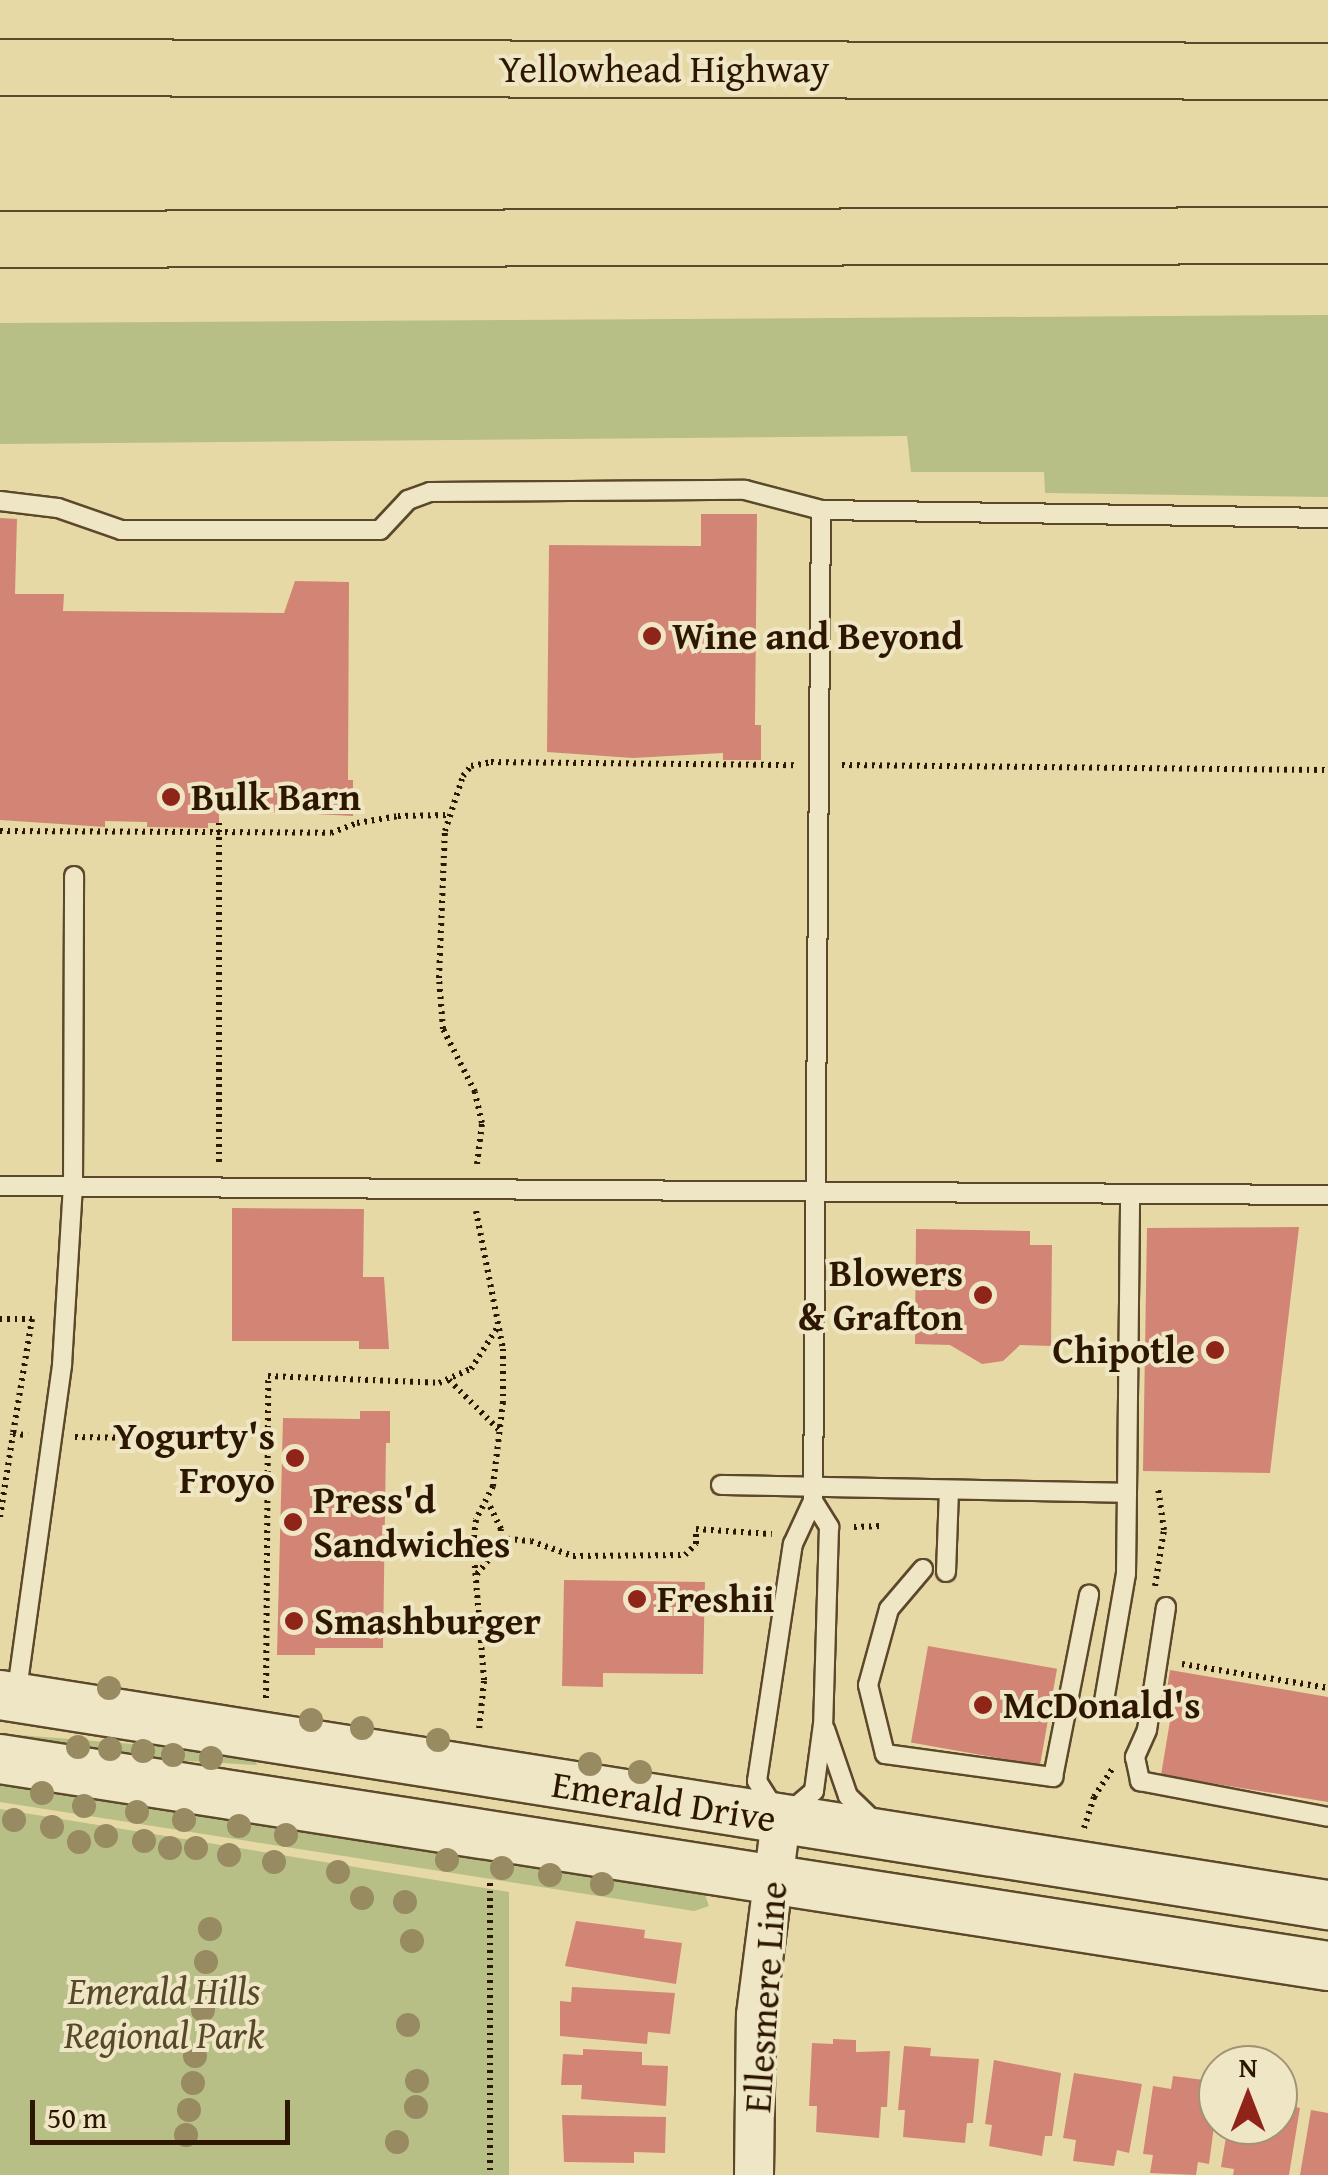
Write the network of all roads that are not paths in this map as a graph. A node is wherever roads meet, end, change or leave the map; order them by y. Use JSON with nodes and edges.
{"nodes":[{"id":1,"x":0,"y":67,"type":"edge"},
{"id":2,"x":1328,"y":71,"type":"edge"},
{"id":3,"x":1328,"y":234,"type":"edge"},
{"id":4,"x":0,"y":239,"type":"edge"},
{"id":5,"x":0,"y":501,"type":"edge"},
{"id":6,"x":821,"y":510,"type":"junction"},
{"id":7,"x":1328,"y":518,"type":"edge"},
{"id":8,"x":74,"y":876,"type":"dead end"},
{"id":9,"x":0,"y":1186,"type":"edge"},
{"id":10,"x":73,"y":1186,"type":"junction"},
{"id":11,"x":816,"y":1192,"type":"junction"},
{"id":12,"x":1130,"y":1194,"type":"junction"},
{"id":13,"x":1328,"y":1195,"type":"edge"},
{"id":14,"x":722,"y":1485,"type":"dead end"},
{"id":15,"x":949,"y":1490,"type":"junction"},
{"id":16,"x":1127,"y":1493,"type":"junction"},
{"id":17,"x":813,"y":1494,"type":"junction"},
{"id":18,"x":923,"y":1568,"type":"dead end"},
{"id":19,"x":946,"y":1572,"type":"dead end"},
{"id":20,"x":1089,"y":1595,"type":"dead end"},
{"id":21,"x":1166,"y":1607,"type":"dead end"},
{"id":22,"x":8,"y":1697,"type":"edge"},
{"id":23,"x":1104,"y":1701,"type":"dead end"},
{"id":24,"x":823,"y":1724,"type":"junction"},
{"id":25,"x":0,"y":1758,"type":"edge"},
{"id":26,"x":1328,"y":1817,"type":"edge"},
{"id":27,"x":781,"y":1819,"type":"junction"},
{"id":28,"x":890,"y":1836,"type":"junction"},
{"id":29,"x":773,"y":1880,"type":"junction"},
{"id":30,"x":1328,"y":1905,"type":"edge"},
{"id":31,"x":1328,"y":1966,"type":"edge"},
{"id":32,"x":754,"y":2175,"type":"edge"}],
"edges":[{"from":1,"to":2,"type":"highway","name":"Yellowhead Highway"},
{"from":3,"to":4,"type":"highway"},
{"from":5,"to":6,"type":"lane"},
{"from":6,"to":7,"type":"lane"},
{"from":6,"to":11,"type":"lane"},
{"from":8,"to":10,"type":"lane"},
{"from":9,"to":10,"type":"lane"},
{"from":10,"to":11,"type":"lane"},
{"from":10,"to":22,"type":"lane"},
{"from":11,"to":12,"type":"lane"},
{"from":11,"to":17,"type":"lane"},
{"from":12,"to":13,"type":"lane"},
{"from":12,"to":16,"type":"lane"},
{"from":14,"to":17,"type":"lane"},
{"from":15,"to":16,"type":"lane"},
{"from":15,"to":17,"type":"lane"},
{"from":15,"to":19,"type":"lane"},
{"from":16,"to":23,"type":"lane"},
{"from":17,"to":24,"type":"lane"},
{"from":17,"to":27,"type":"lane"},
{"from":18,"to":20,"type":"lane"},
{"from":21,"to":26,"type":"lane"},
{"from":22,"to":27,"type":"street","name":"Emerald Drive"},
{"from":24,"to":27,"type":"lane"},
{"from":24,"to":28,"type":"lane"},
{"from":25,"to":29,"type":"street","name":"Emerald Drive"},
{"from":27,"to":28,"type":"street","name":"Emerald Drive"},
{"from":27,"to":29,"type":"street","name":"Ellesmere Line"},
{"from":28,"to":30,"type":"street","name":"Emerald Drive"},
{"from":29,"to":31,"type":"street","name":"Emerald Drive"},
{"from":29,"to":32,"type":"street","name":"Ellesmere Line"}]}
